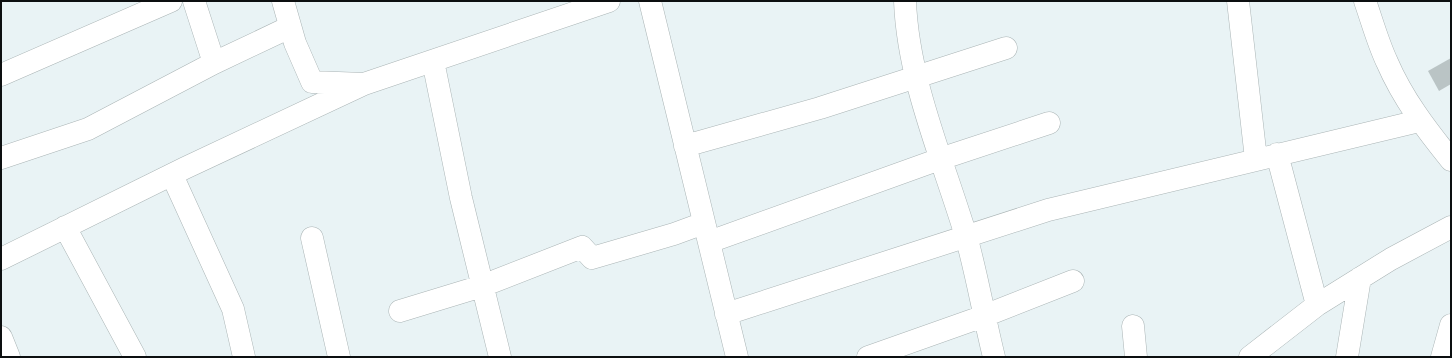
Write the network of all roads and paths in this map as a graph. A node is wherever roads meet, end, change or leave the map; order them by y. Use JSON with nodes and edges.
{"nodes":[{"id":1,"x":171,"y":1,"type":"edge"},
{"id":2,"x":194,"y":1,"type":"edge"},
{"id":3,"x":283,"y":1,"type":"edge"},
{"id":4,"x":609,"y":1,"type":"edge"},
{"id":5,"x":650,"y":1,"type":"edge"},
{"id":6,"x":905,"y":1,"type":"edge"},
{"id":7,"x":1238,"y":1,"type":"edge"},
{"id":8,"x":1365,"y":1,"type":"edge"},
{"id":9,"x":290,"y":28,"type":"junction"},
{"id":10,"x":1006,"y":48,"type":"dead end"},
{"id":11,"x":432,"y":60,"type":"junction"},
{"id":12,"x":214,"y":63,"type":"junction"},
{"id":13,"x":1,"y":75,"type":"edge"},
{"id":14,"x":917,"y":77,"type":"junction"},
{"id":15,"x":364,"y":84,"type":"junction"},
{"id":16,"x":1419,"y":121,"type":"junction"},
{"id":17,"x":1049,"y":123,"type":"dead end"},
{"id":18,"x":686,"y":146,"type":"junction"},
{"id":19,"x":1277,"y":154,"type":"junction"},
{"id":20,"x":1,"y":158,"type":"edge"},
{"id":21,"x":940,"y":159,"type":"junction"},
{"id":22,"x":1256,"y":159,"type":"junction"},
{"id":23,"x":1451,"y":160,"type":"edge"},
{"id":24,"x":172,"y":175,"type":"junction"},
{"id":25,"x":1451,"y":226,"type":"edge"},
{"id":26,"x":65,"y":227,"type":"junction"},
{"id":27,"x":706,"y":232,"type":"junction"},
{"id":28,"x":966,"y":236,"type":"junction"},
{"id":29,"x":312,"y":238,"type":"dead end"},
{"id":30,"x":1,"y":259,"type":"edge"},
{"id":31,"x":1360,"y":278,"type":"junction"},
{"id":32,"x":1073,"y":282,"type":"dead end"},
{"id":33,"x":482,"y":286,"type":"junction"},
{"id":34,"x":1317,"y":305,"type":"junction"},
{"id":35,"x":400,"y":311,"type":"dead end"},
{"id":36,"x":726,"y":314,"type":"junction"},
{"id":37,"x":984,"y":316,"type":"junction"},
{"id":38,"x":1451,"y":325,"type":"edge"},
{"id":39,"x":1133,"y":326,"type":"dead end"},
{"id":40,"x":1,"y":337,"type":"edge"},
{"id":41,"x":8,"y":357,"type":"edge"},
{"id":42,"x":135,"y":357,"type":"edge"},
{"id":43,"x":244,"y":357,"type":"edge"},
{"id":44,"x":339,"y":357,"type":"edge"},
{"id":45,"x":500,"y":357,"type":"edge"},
{"id":46,"x":737,"y":357,"type":"edge"},
{"id":47,"x":868,"y":357,"type":"edge"},
{"id":48,"x":994,"y":357,"type":"edge"},
{"id":49,"x":1136,"y":357,"type":"edge"},
{"id":50,"x":1250,"y":357,"type":"edge"},
{"id":51,"x":1347,"y":357,"type":"edge"},
{"id":52,"x":1442,"y":357,"type":"edge"}],
"edges":[{"from":1,"to":13,"type":"street"},
{"from":2,"to":12,"type":"street"},
{"from":3,"to":9,"type":"street"},
{"from":4,"to":11,"type":"street"},
{"from":5,"to":18,"type":"street"},
{"from":6,"to":14,"type":"street"},
{"from":7,"to":22,"type":"street"},
{"from":8,"to":16,"type":"street"},
{"from":9,"to":12,"type":"street"},
{"from":9,"to":15,"type":"street"},
{"from":10,"to":14,"type":"street"},
{"from":11,"to":15,"type":"street"},
{"from":11,"to":33,"type":"street"},
{"from":12,"to":20,"type":"street"},
{"from":14,"to":18,"type":"street"},
{"from":14,"to":21,"type":"street"},
{"from":15,"to":24,"type":"street"},
{"from":16,"to":19,"type":"street"},
{"from":16,"to":23,"type":"street"},
{"from":17,"to":21,"type":"street"},
{"from":18,"to":27,"type":"street"},
{"from":19,"to":22,"type":"street"},
{"from":19,"to":34,"type":"street"},
{"from":21,"to":27,"type":"street"},
{"from":21,"to":28,"type":"street"},
{"from":22,"to":28,"type":"street"},
{"from":24,"to":26,"type":"street"},
{"from":24,"to":43,"type":"street"},
{"from":25,"to":31,"type":"street"},
{"from":26,"to":30,"type":"street"},
{"from":26,"to":42,"type":"street"},
{"from":27,"to":33,"type":"street"},
{"from":27,"to":36,"type":"street"},
{"from":28,"to":36,"type":"street"},
{"from":28,"to":37,"type":"street"},
{"from":29,"to":44,"type":"street"},
{"from":31,"to":34,"type":"street"},
{"from":31,"to":51,"type":"street"},
{"from":32,"to":37,"type":"street"},
{"from":33,"to":35,"type":"street"},
{"from":33,"to":45,"type":"street"},
{"from":34,"to":50,"type":"street"},
{"from":36,"to":46,"type":"street"},
{"from":37,"to":47,"type":"street"},
{"from":37,"to":48,"type":"street"},
{"from":38,"to":52,"type":"street"},
{"from":39,"to":49,"type":"street"},
{"from":40,"to":41,"type":"street"}]}
